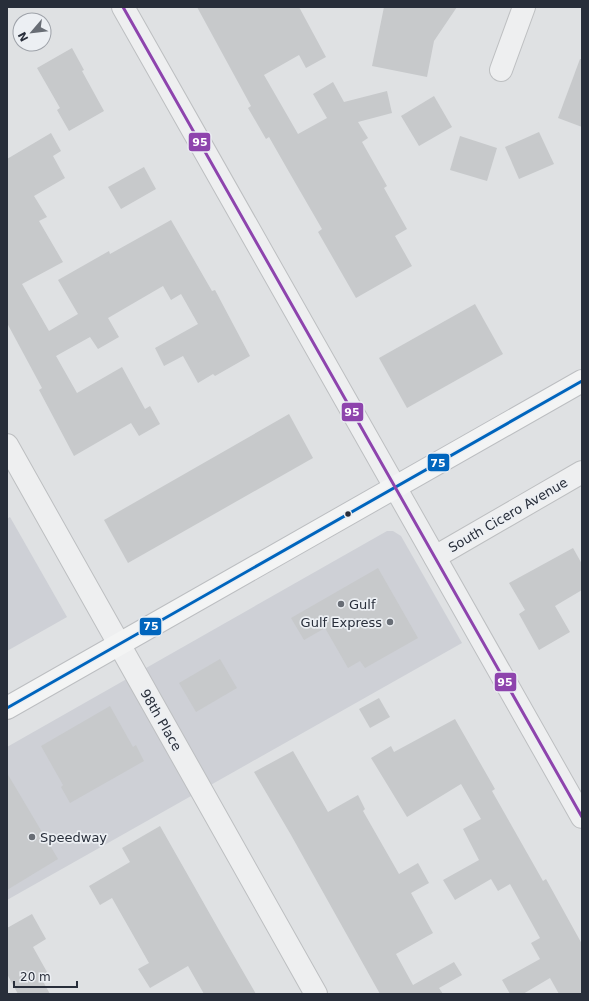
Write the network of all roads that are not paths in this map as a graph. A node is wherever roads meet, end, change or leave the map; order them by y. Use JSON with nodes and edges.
{"nodes":[{"id":1,"x":123,"y":7,"type":"edge"},
{"id":2,"x":524,"y":7,"type":"edge"},
{"id":3,"x":501,"y":70,"type":"dead end"},
{"id":4,"x":582,"y":381,"type":"edge"},
{"id":5,"x":7,"y":445,"type":"edge"},
{"id":6,"x":582,"y":472,"type":"edge"},
{"id":7,"x":396,"y":487,"type":"junction"},
{"id":8,"x":435,"y":557,"type":"junction"},
{"id":9,"x":119,"y":645,"type":"junction"},
{"id":10,"x":7,"y":708,"type":"edge"},
{"id":11,"x":582,"y":817,"type":"edge"},
{"id":12,"x":316,"y":994,"type":"edge"}],
"edges":[{"from":1,"to":7,"type":"street"},
{"from":2,"to":3,"type":"street"},
{"from":4,"to":7,"type":"main road"},
{"from":5,"to":9,"type":"street","name":"98th Place"},
{"from":6,"to":8,"type":"street","name":"South Cicero Avenue"},
{"from":7,"to":8,"type":"street"},
{"from":7,"to":9,"type":"main road"},
{"from":8,"to":11,"type":"street"},
{"from":9,"to":10,"type":"main road"},
{"from":9,"to":12,"type":"street","name":"98th Place"}]}
